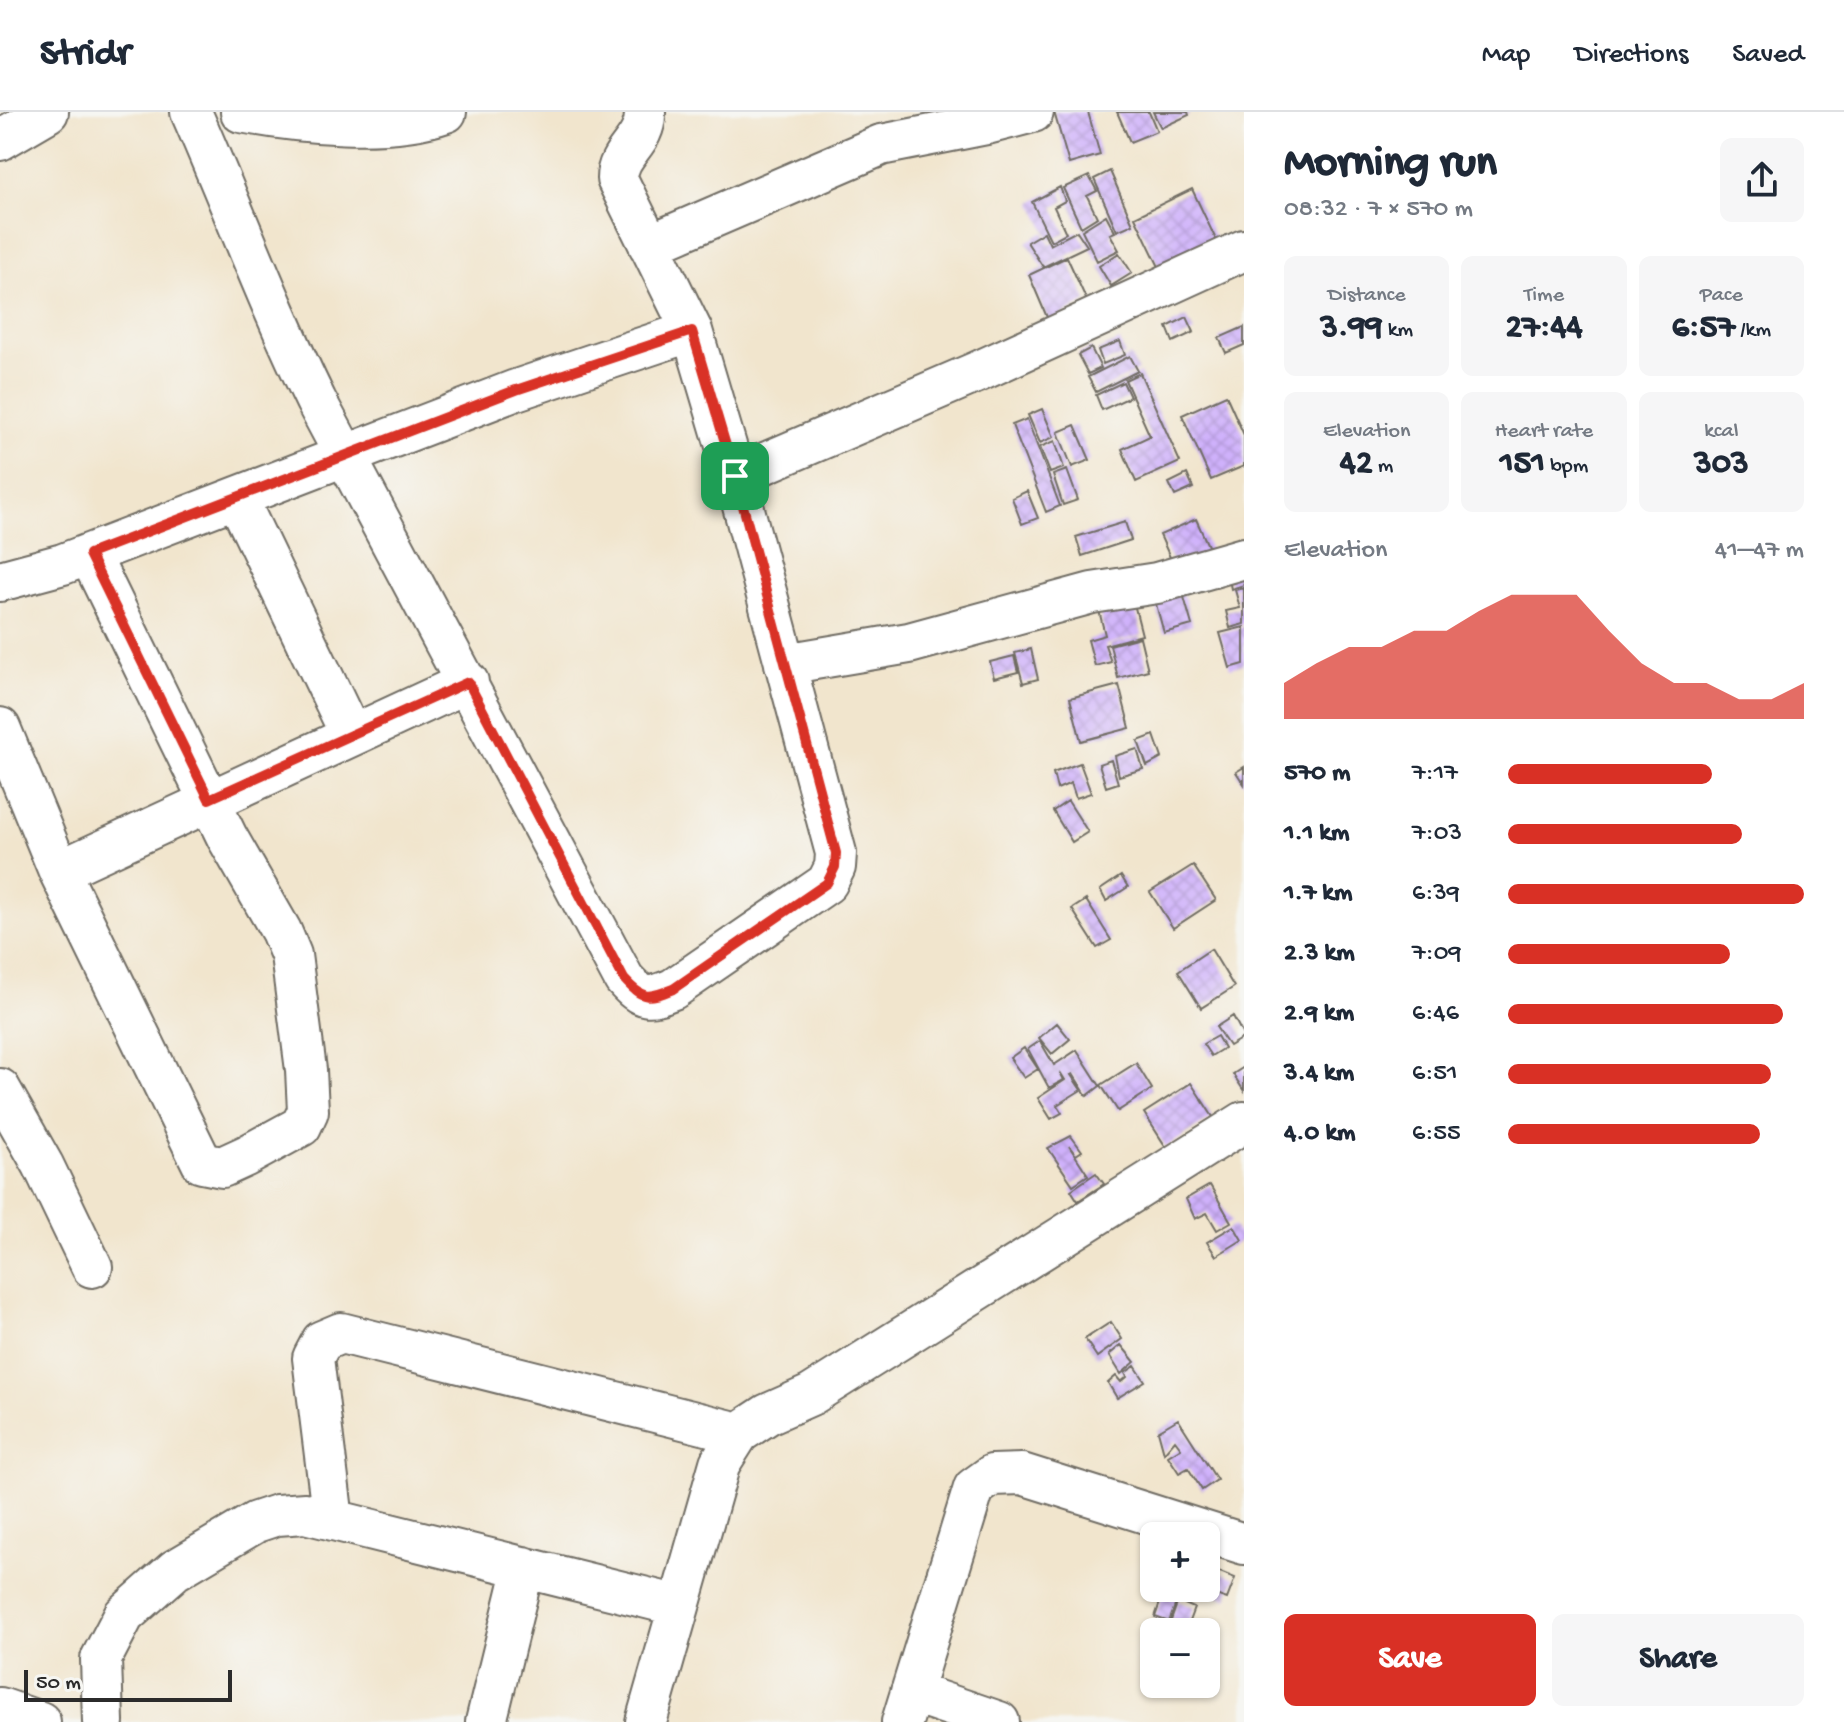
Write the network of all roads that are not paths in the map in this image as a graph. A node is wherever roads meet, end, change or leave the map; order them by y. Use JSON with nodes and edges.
{"nodes":[{"id":1,"x":48,"y":112,"type":"edge"},
{"id":2,"x":191,"y":112,"type":"edge"},
{"id":3,"x":241,"y":112,"type":"edge"},
{"id":4,"x":446,"y":112,"type":"edge"},
{"id":5,"x":645,"y":112,"type":"edge"},
{"id":6,"x":1033,"y":112,"type":"edge"},
{"id":7,"x":0,"y":140,"type":"edge"},
{"id":8,"x":649,"y":245,"type":"junction"},
{"id":9,"x":1244,"y":250,"type":"edge"},
{"id":10,"x":692,"y":331,"type":"junction"},
{"id":11,"x":347,"y":457,"type":"junction"},
{"id":12,"x":735,"y":476,"type":"junction"},
{"id":13,"x":237,"y":498,"type":"junction"},
{"id":14,"x":89,"y":554,"type":"junction"},
{"id":15,"x":1244,"y":558,"type":"edge"},
{"id":16,"x":0,"y":581,"type":"edge"},
{"id":17,"x":785,"y":664,"type":"junction"},
{"id":18,"x":468,"y":682,"type":"junction"},
{"id":19,"x":0,"y":728,"type":"edge"},
{"id":20,"x":351,"y":735,"type":"junction"},
{"id":21,"x":209,"y":799,"type":"junction"},
{"id":22,"x":59,"y":871,"type":"junction"},
{"id":23,"x":0,"y":1089,"type":"edge"},
{"id":24,"x":1244,"y":1122,"type":"edge"},
{"id":25,"x":92,"y":1267,"type":"dead end"},
{"id":26,"x":739,"y":1433,"type":"junction"},
{"id":27,"x":333,"y":1520,"type":"junction"},
{"id":28,"x":1244,"y":1544,"type":"edge"},
{"id":29,"x":524,"y":1567,"type":"junction"},
{"id":30,"x":679,"y":1606,"type":"junction"},
{"id":31,"x":906,"y":1707,"type":"edge"},
{"id":32,"x":0,"y":1708,"type":"edge"},
{"id":33,"x":40,"y":1722,"type":"edge"},
{"id":34,"x":103,"y":1722,"type":"edge"},
{"id":35,"x":486,"y":1722,"type":"edge"},
{"id":36,"x":646,"y":1722,"type":"edge"},
{"id":37,"x":999,"y":1722,"type":"edge"}],
"edges":[{"from":1,"to":7,"type":"street"},
{"from":2,"to":11,"type":"street"},
{"from":3,"to":4,"type":"street"},
{"from":5,"to":8,"type":"street"},
{"from":6,"to":8,"type":"street"},
{"from":8,"to":10,"type":"street"},
{"from":9,"to":12,"type":"street"},
{"from":10,"to":11,"type":"street"},
{"from":10,"to":12,"type":"street"},
{"from":11,"to":13,"type":"street"},
{"from":11,"to":18,"type":"street"},
{"from":12,"to":17,"type":"street"},
{"from":13,"to":14,"type":"street"},
{"from":13,"to":20,"type":"street"},
{"from":14,"to":16,"type":"street"},
{"from":14,"to":21,"type":"street"},
{"from":15,"to":17,"type":"street"},
{"from":17,"to":18,"type":"street"},
{"from":18,"to":20,"type":"street"},
{"from":19,"to":22,"type":"street"},
{"from":20,"to":21,"type":"street"},
{"from":21,"to":22,"type":"street"},
{"from":21,"to":22,"type":"street"},
{"from":23,"to":25,"type":"street"},
{"from":24,"to":26,"type":"street"},
{"from":26,"to":27,"type":"street"},
{"from":26,"to":30,"type":"street"},
{"from":27,"to":29,"type":"street"},
{"from":27,"to":34,"type":"street"},
{"from":28,"to":31,"type":"street"},
{"from":29,"to":30,"type":"street"},
{"from":29,"to":35,"type":"street"},
{"from":30,"to":36,"type":"street"},
{"from":31,"to":37,"type":"street"},
{"from":32,"to":33,"type":"street"}]}
